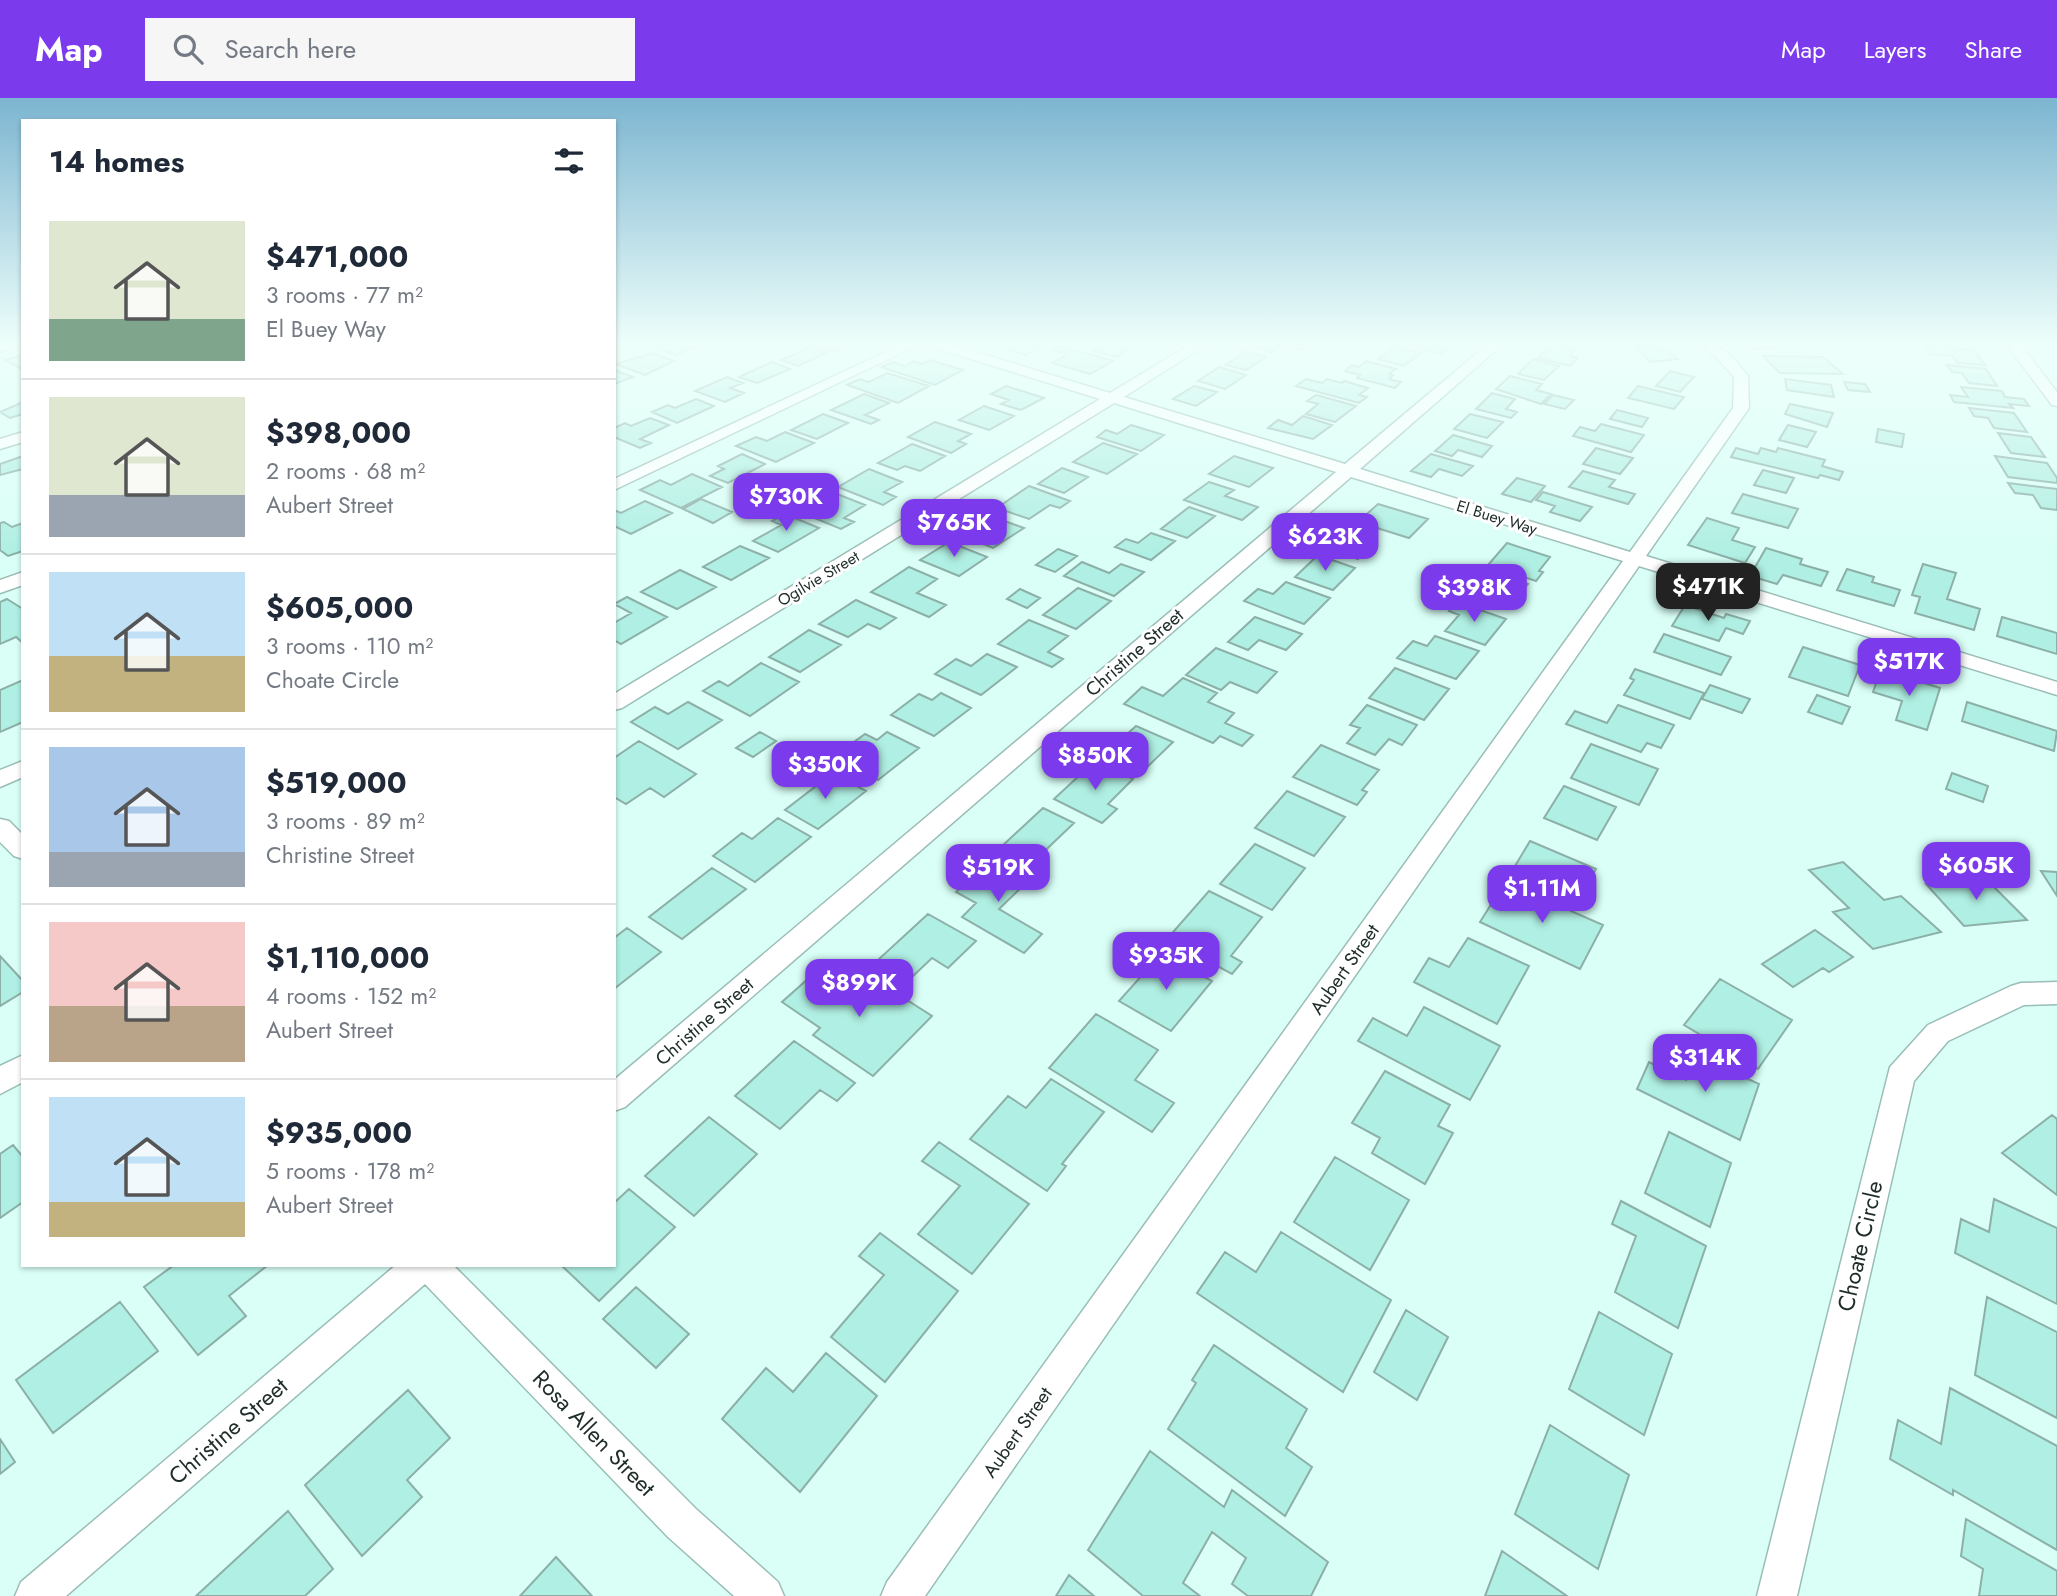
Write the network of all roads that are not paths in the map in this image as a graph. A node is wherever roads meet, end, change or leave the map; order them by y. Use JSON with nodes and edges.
{"nodes":[{"id":1,"x":765,"y":414,"type":"edge"},
{"id":2,"x":1087,"y":414,"type":"edge"},
{"id":3,"x":1161,"y":414,"type":"edge"},
{"id":4,"x":1413,"y":414,"type":"edge"},
{"id":5,"x":1737,"y":414,"type":"edge"},
{"id":6,"x":21,"y":438,"type":"edge"},
{"id":7,"x":0,"y":444,"type":"edge"},
{"id":8,"x":1347,"y":470,"type":"junction"},
{"id":9,"x":616,"y":484,"type":"edge"},
{"id":10,"x":1633,"y":559,"type":"junction"},
{"id":11,"x":21,"y":579,"type":"edge"},
{"id":12,"x":0,"y":587,"type":"edge"},
{"id":13,"x":2057,"y":689,"type":"edge"},
{"id":14,"x":616,"y":702,"type":"edge"},
{"id":15,"x":21,"y":769,"type":"edge"},
{"id":16,"x":0,"y":779,"type":"edge"},
{"id":17,"x":0,"y":827,"type":"edge"},
{"id":18,"x":21,"y":848,"type":"edge"},
{"id":19,"x":2057,"y":993,"type":"edge"},
{"id":20,"x":21,"y":1068,"type":"edge"},
{"id":21,"x":0,"y":1081,"type":"edge"},
{"id":22,"x":616,"y":1096,"type":"edge"},
{"id":23,"x":420,"y":1267,"type":"edge"},
{"id":24,"x":431,"y":1267,"type":"edge"},
{"id":25,"x":35,"y":1596,"type":"edge"},
{"id":26,"x":764,"y":1596,"type":"edge"},
{"id":27,"x":901,"y":1596,"type":"edge"},
{"id":28,"x":1777,"y":1596,"type":"edge"}],
"edges":[{"from":1,"to":9,"type":"street"},
{"from":2,"to":14,"type":"street","name":"Ogilvie Street"},
{"from":3,"to":8,"type":"street","name":"El Buey Way"},
{"from":4,"to":8,"type":"street","name":"Christine Street"},
{"from":5,"to":10,"type":"street","name":"Aubert Street"},
{"from":6,"to":7,"type":"street"},
{"from":8,"to":10,"type":"street","name":"El Buey Way"},
{"from":8,"to":22,"type":"street","name":"Christine Street"},
{"from":10,"to":13,"type":"street","name":"El Buey Way"},
{"from":10,"to":27,"type":"street","name":"Aubert Street"},
{"from":11,"to":12,"type":"street"},
{"from":15,"to":16,"type":"street"},
{"from":17,"to":18,"type":"street"},
{"from":19,"to":28,"type":"street","name":"Choate Circle"},
{"from":20,"to":21,"type":"street"},
{"from":23,"to":25,"type":"street","name":"Christine Street"},
{"from":24,"to":26,"type":"street","name":"Rosa Allen Street"}]}
